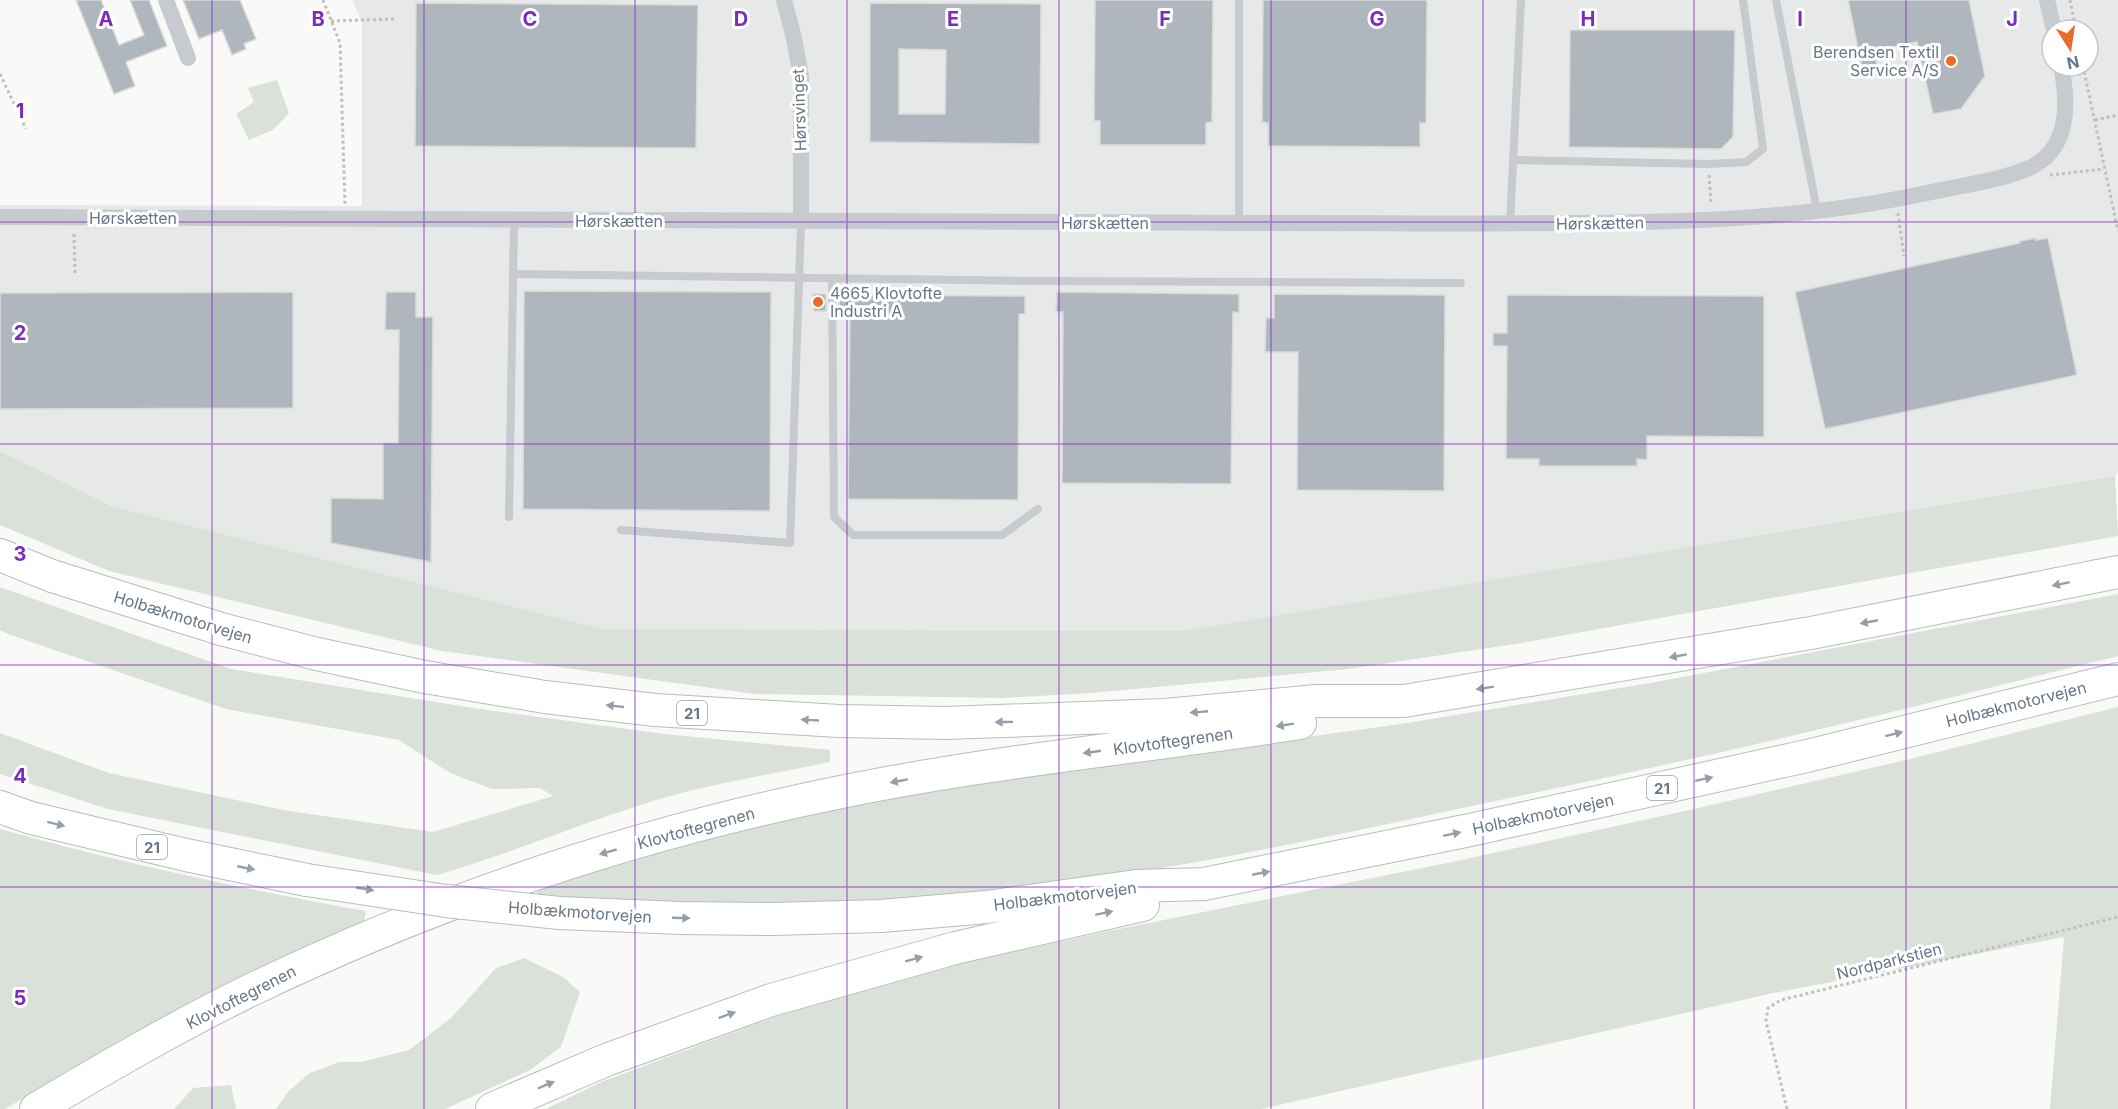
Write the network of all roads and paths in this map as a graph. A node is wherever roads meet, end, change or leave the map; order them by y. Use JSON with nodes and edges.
{"nodes":[{"id":1,"x":166,"y":0,"type":"edge"},
{"id":2,"x":323,"y":0,"type":"edge"},
{"id":3,"x":784,"y":0,"type":"edge"},
{"id":4,"x":1239,"y":0,"type":"edge"},
{"id":5,"x":1521,"y":0,"type":"edge"},
{"id":6,"x":1743,"y":0,"type":"edge"},
{"id":7,"x":1776,"y":0,"type":"edge"},
{"id":8,"x":2047,"y":0,"type":"edge"},
{"id":9,"x":2070,"y":0,"type":"edge"},
{"id":10,"x":2051,"y":18,"type":"edge"},
{"id":11,"x":2074,"y":18,"type":"edge"},
{"id":12,"x":394,"y":19,"type":"dead end"},
{"id":13,"x":331,"y":21,"type":"junction"},
{"id":14,"x":188,"y":58,"type":"dead end"},
{"id":15,"x":0,"y":74,"type":"edge"},
{"id":16,"x":2063,"y":78,"type":"edge"},
{"id":17,"x":2086,"y":78,"type":"edge"},
{"id":18,"x":2118,"y":115,"type":"edge"},
{"id":19,"x":2095,"y":120,"type":"junction"},
{"id":20,"x":26,"y":129,"type":"dead end"},
{"id":21,"x":1513,"y":160,"type":"junction"},
{"id":22,"x":1709,"y":164,"type":"junction"},
{"id":23,"x":2030,"y":168,"type":"junction"},
{"id":24,"x":2104,"y":169,"type":"junction"},
{"id":25,"x":1896,"y":200,"type":"junction"},
{"id":26,"x":1817,"y":210,"type":"junction"},
{"id":27,"x":0,"y":217,"type":"edge"},
{"id":28,"x":346,"y":219,"type":"junction"},
{"id":29,"x":1712,"y":219,"type":"junction"},
{"id":30,"x":514,"y":220,"type":"junction"},
{"id":31,"x":801,"y":222,"type":"junction"},
{"id":32,"x":1239,"y":223,"type":"junction"},
{"id":33,"x":1510,"y":224,"type":"junction"},
{"id":34,"x":2118,"y":231,"type":"edge"},
{"id":35,"x":65,"y":232,"type":"dead end"},
{"id":36,"x":1904,"y":256,"type":"dead end"},
{"id":37,"x":75,"y":274,"type":"dead end"},
{"id":38,"x":513,"y":274,"type":"junction"},
{"id":39,"x":798,"y":278,"type":"junction"},
{"id":40,"x":832,"y":278,"type":"junction"},
{"id":41,"x":1461,"y":283,"type":"dead end"},
{"id":42,"x":1038,"y":509,"type":"dead end"},
{"id":43,"x":509,"y":517,"type":"dead end"},
{"id":44,"x":621,"y":530,"type":"dead end"},
{"id":45,"x":0,"y":555,"type":"edge"},
{"id":46,"x":2118,"y":572,"type":"edge"},
{"id":47,"x":2118,"y":679,"type":"edge"},
{"id":48,"x":1404,"y":701,"type":"junction"},
{"id":49,"x":0,"y":807,"type":"edge"},
{"id":50,"x":1204,"y":884,"type":"junction"},
{"id":51,"x":2118,"y":917,"type":"edge"},
{"id":52,"x":36,"y":1109,"type":"edge"},
{"id":53,"x":492,"y":1109,"type":"edge"},
{"id":54,"x":1787,"y":1109,"type":"edge"}],
"edges":[{"from":1,"to":14,"type":"street"},
{"from":2,"to":13,"type":"path"},
{"from":3,"to":31,"type":"street","name":"Hørsvinget"},
{"from":4,"to":32,"type":"lane"},
{"from":5,"to":21,"type":"lane"},
{"from":6,"to":22,"type":"lane"},
{"from":7,"to":26,"type":"lane"},
{"from":8,"to":10,"type":"street"},
{"from":9,"to":11,"type":"path"},
{"from":12,"to":13,"type":"path"},
{"from":13,"to":28,"type":"path"},
{"from":15,"to":20,"type":"path"},
{"from":16,"to":23,"type":"street","name":"Hørskætten"},
{"from":17,"to":19,"type":"path"},
{"from":18,"to":19,"type":"path"},
{"from":19,"to":24,"type":"path"},
{"from":21,"to":22,"type":"lane"},
{"from":21,"to":33,"type":"lane"},
{"from":22,"to":29,"type":"path"},
{"from":23,"to":24,"type":"path"},
{"from":23,"to":25,"type":"street","name":"Hørskætten"},
{"from":24,"to":34,"type":"path"},
{"from":25,"to":26,"type":"street","name":"Hørskætten"},
{"from":25,"to":36,"type":"path"},
{"from":26,"to":29,"type":"street","name":"Hørskætten"},
{"from":27,"to":28,"type":"street","name":"Hørskætten"},
{"from":28,"to":30,"type":"street","name":"Hørskætten"},
{"from":29,"to":33,"type":"street","name":"Hørskætten"},
{"from":30,"to":31,"type":"street","name":"Hørskætten"},
{"from":30,"to":38,"type":"lane"},
{"from":31,"to":32,"type":"street","name":"Hørskætten"},
{"from":31,"to":39,"type":"lane"},
{"from":32,"to":33,"type":"street","name":"Hørskætten"},
{"from":35,"to":37,"type":"path"},
{"from":38,"to":39,"type":"lane"},
{"from":38,"to":43,"type":"lane"},
{"from":39,"to":40,"type":"lane"},
{"from":39,"to":44,"type":"lane"},
{"from":40,"to":41,"type":"lane"},
{"from":40,"to":42,"type":"lane"},
{"from":48,"to":45,"type":"highway","name":"Holbækmotorvejen","number":"21","one_way":true},
{"from":46,"to":48,"type":"highway","name":"Holbækmotorvejen","number":"21","one_way":true},
{"from":50,"to":47,"type":"highway","name":"Holbækmotorvejen","number":"21","one_way":true},
{"from":48,"to":52,"type":"highway","name":"Klovtoftegrenen","one_way":true},
{"from":49,"to":50,"type":"highway","name":"Holbækmotorvejen","number":"21","one_way":true,"bridge":true},
{"from":53,"to":50,"type":"highway","one_way":true},
{"from":51,"to":54,"type":"path","name":"Nordparkstien"}]}
